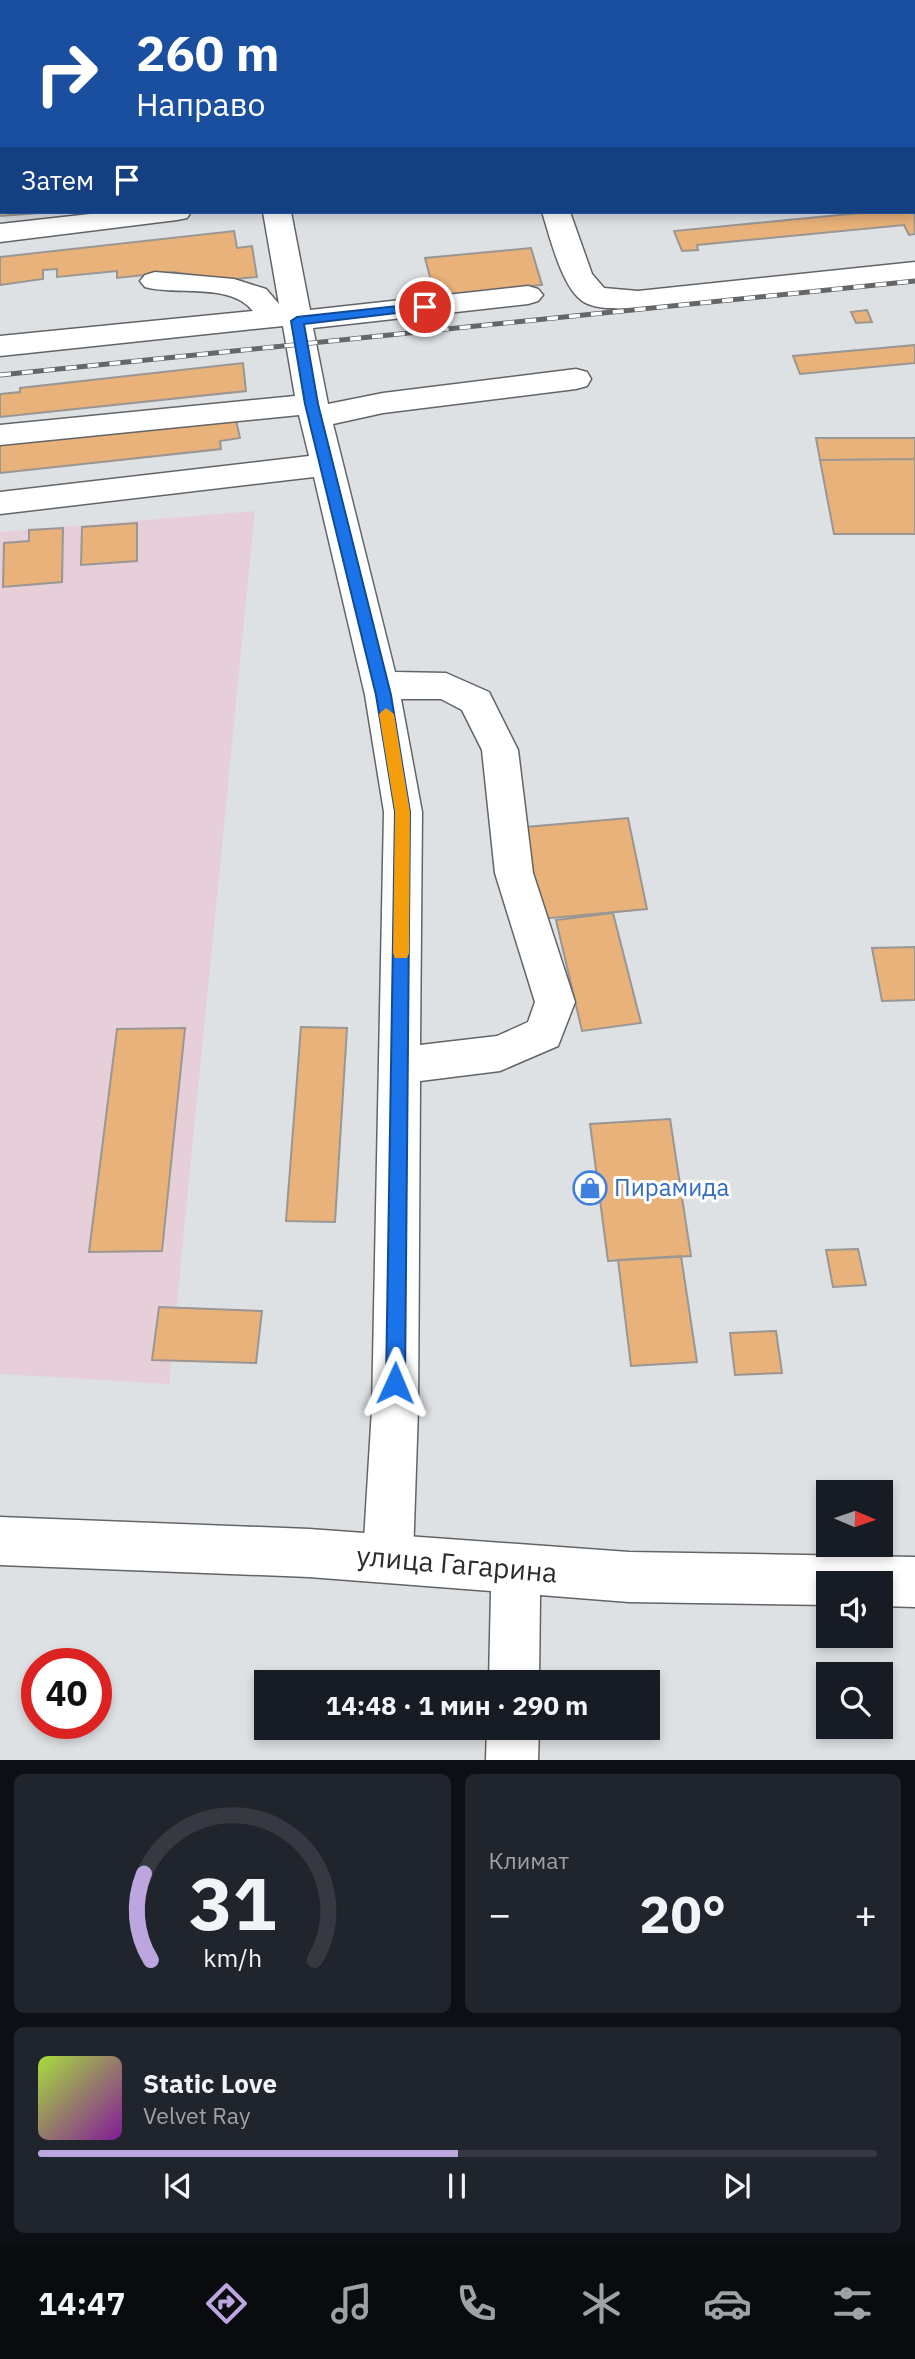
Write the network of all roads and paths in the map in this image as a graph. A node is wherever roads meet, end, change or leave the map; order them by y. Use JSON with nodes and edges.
{"nodes":[{"id":1,"x":160,"y":214,"type":"edge"},
{"id":2,"x":281,"y":214,"type":"edge"},
{"id":3,"x":557,"y":214,"type":"edge"},
{"id":4,"x":0,"y":233,"type":"edge"},
{"id":5,"x":915,"y":271,"type":"edge"},
{"id":6,"x":155,"y":281,"type":"dead end"},
{"id":7,"x":528,"y":295,"type":"dead end"},
{"id":8,"x":289,"y":319,"type":"junction"},
{"id":9,"x":0,"y":346,"type":"edge"},
{"id":10,"x":576,"y":379,"type":"dead end"},
{"id":11,"x":313,"y":411,"type":"junction"},
{"id":12,"x":0,"y":435,"type":"edge"},
{"id":13,"x":327,"y":465,"type":"junction"},
{"id":14,"x":0,"y":503,"type":"edge"},
{"id":15,"x":381,"y":685,"type":"junction"},
{"id":16,"x":400,"y":1066,"type":"junction"},
{"id":17,"x":0,"y":1541,"type":"edge"},
{"id":18,"x":388,"y":1557,"type":"junction"},
{"id":19,"x":516,"y":1569,"type":"junction"},
{"id":20,"x":915,"y":1582,"type":"edge"},
{"id":21,"x":514,"y":1670,"type":"edge"},
{"id":22,"x":513,"y":1740,"type":"edge"},
{"id":23,"x":512,"y":1760,"type":"edge"}],
"edges":[{"from":1,"to":4,"type":"street"},
{"from":2,"to":8,"type":"street"},
{"from":3,"to":5,"type":"street"},
{"from":6,"to":8,"type":"street"},
{"from":7,"to":8,"type":"street"},
{"from":8,"to":9,"type":"street"},
{"from":8,"to":11,"type":"street"},
{"from":10,"to":11,"type":"street"},
{"from":11,"to":12,"type":"street"},
{"from":11,"to":13,"type":"street"},
{"from":13,"to":14,"type":"street"},
{"from":13,"to":15,"type":"street"},
{"from":15,"to":16,"type":"street"},
{"from":15,"to":16,"type":"street"},
{"from":16,"to":18,"type":"street"},
{"from":17,"to":18,"type":"street","name":"улица Гагарина"},
{"from":18,"to":19,"type":"street","name":"улица Гагарина"},
{"from":19,"to":20,"type":"street","name":"улица Гагарина"},
{"from":19,"to":21,"type":"street"},
{"from":22,"to":23,"type":"street"}]}
